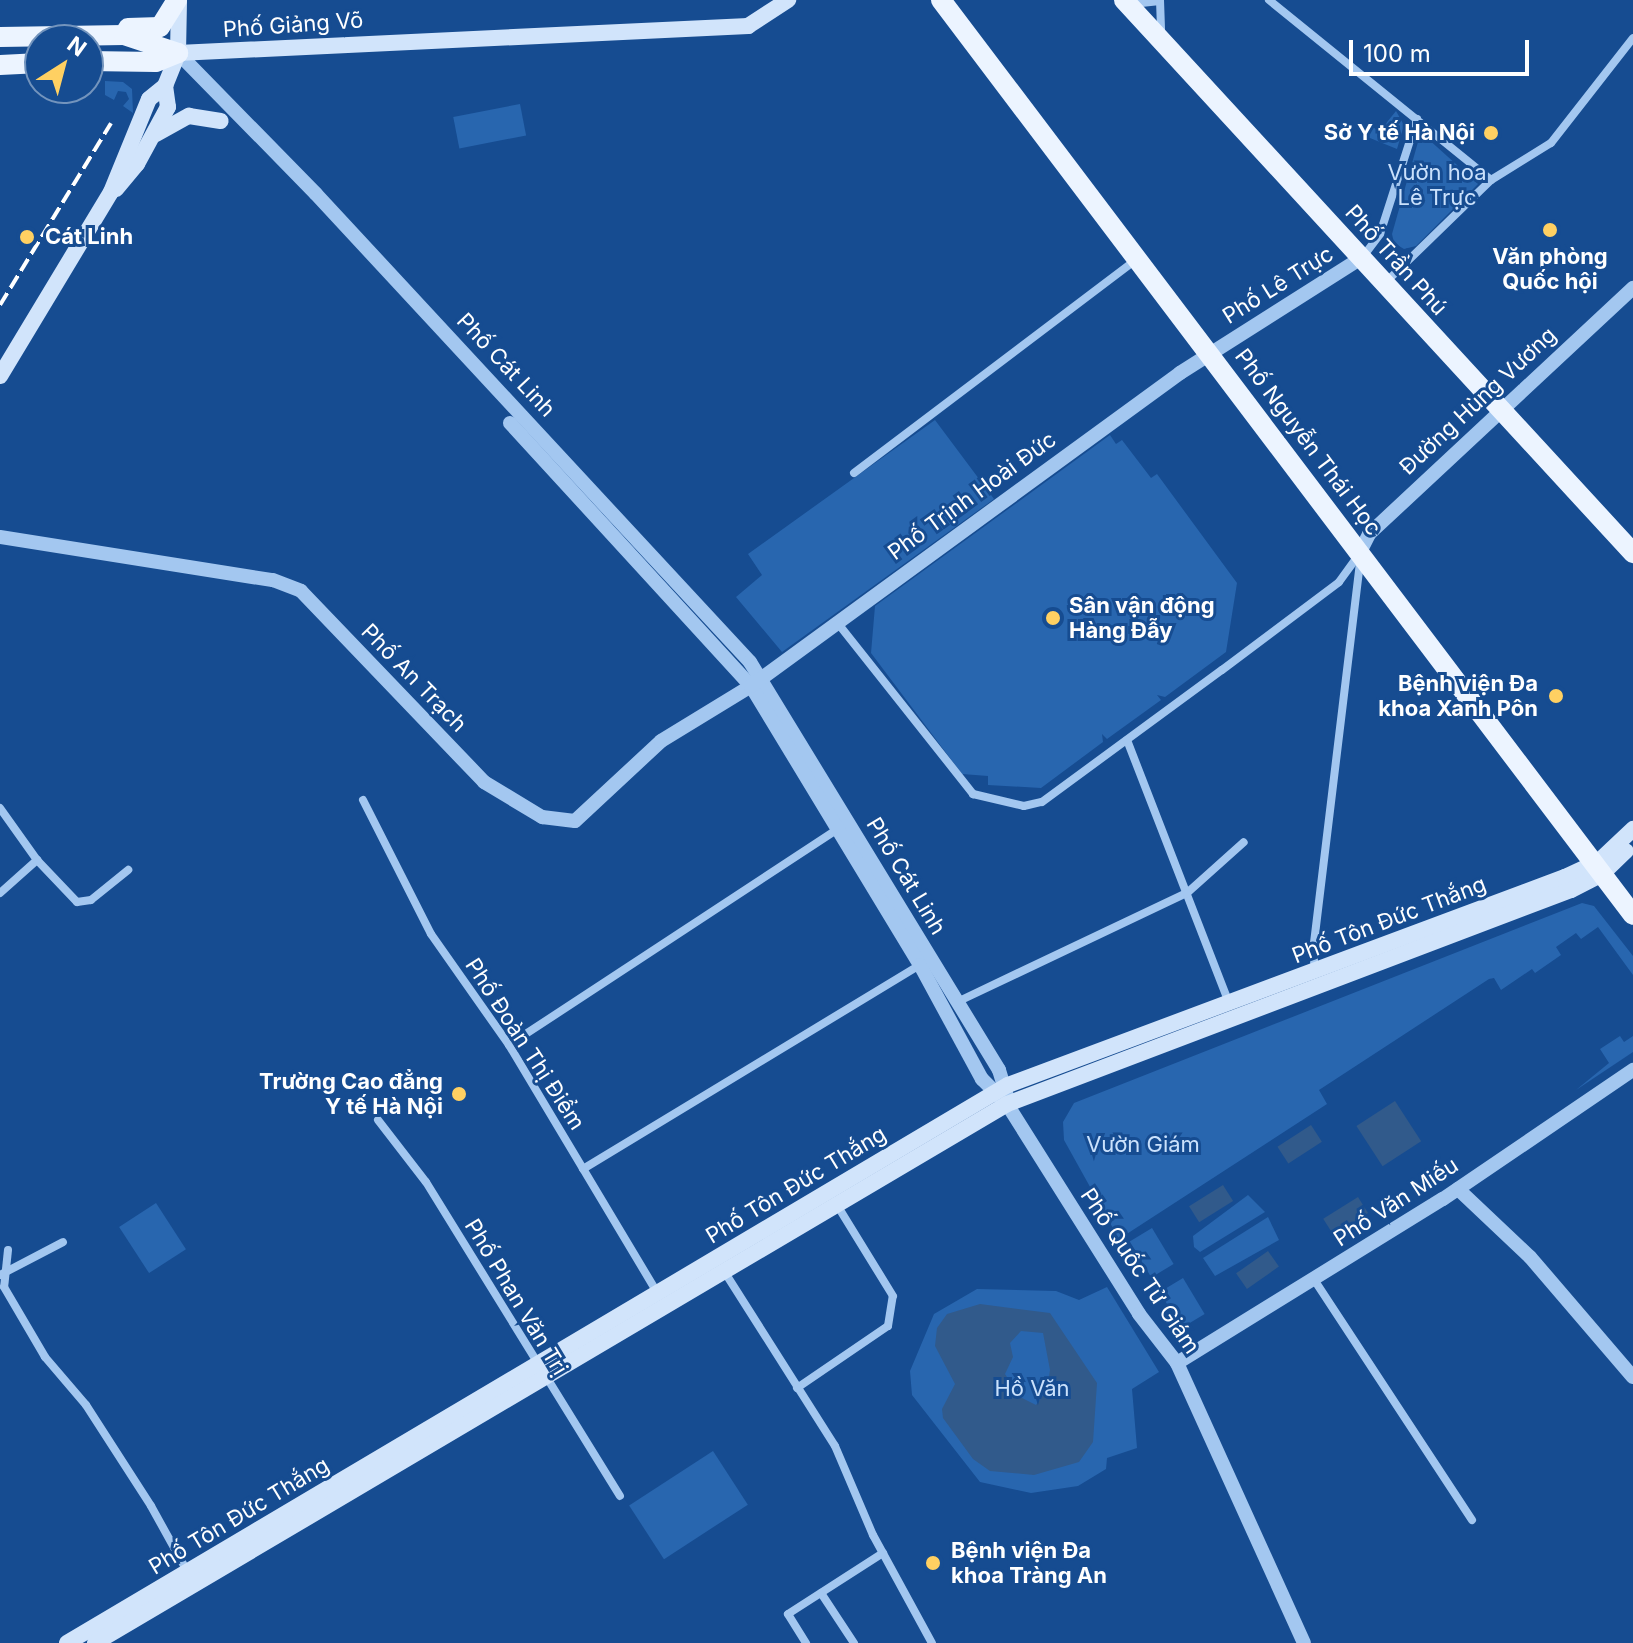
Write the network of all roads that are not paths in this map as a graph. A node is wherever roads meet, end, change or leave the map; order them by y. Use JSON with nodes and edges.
{"nodes":[{"id":1,"x":178,"y":0,"type":"edge"},
{"id":2,"x":941,"y":0,"type":"edge"},
{"id":3,"x":1269,"y":0,"type":"edge"},
{"id":4,"x":784,"y":1,"type":"edge"},
{"id":5,"x":1160,"y":1,"type":"edge"},
{"id":6,"x":1126,"y":2,"type":"edge"},
{"id":7,"x":106,"y":35,"type":"junction"},
{"id":8,"x":0,"y":37,"type":"edge"},
{"id":9,"x":1633,"y":38,"type":"edge"},
{"id":10,"x":1161,"y":40,"type":"junction"},
{"id":11,"x":178,"y":53,"type":"junction"},
{"id":12,"x":104,"y":62,"type":"edge"},
{"id":13,"x":138,"y":63,"type":"junction"},
{"id":14,"x":24,"y":64,"type":"edge"},
{"id":15,"x":0,"y":65,"type":"edge"},
{"id":16,"x":167,"y":83,"type":"junction"},
{"id":17,"x":1417,"y":119,"type":"junction"},
{"id":18,"x":221,"y":121,"type":"dead end"},
{"id":19,"x":154,"y":135,"type":"junction"},
{"id":20,"x":1491,"y":180,"type":"junction"},
{"id":21,"x":111,"y":192,"type":"junction"},
{"id":22,"x":1138,"y":258,"type":"junction"},
{"id":23,"x":1361,"y":258,"type":"junction"},
{"id":24,"x":1385,"y":283,"type":"junction"},
{"id":25,"x":1633,"y":288,"type":"edge"},
{"id":26,"x":1211,"y":353,"type":"junction"},
{"id":27,"x":0,"y":376,"type":"edge"},
{"id":28,"x":1501,"y":410,"type":"junction"},
{"id":29,"x":854,"y":473,"type":"dead end"},
{"id":30,"x":0,"y":537,"type":"edge"},
{"id":31,"x":1360,"y":552,"type":"junction"},
{"id":32,"x":1633,"y":553,"type":"edge"},
{"id":33,"x":835,"y":620,"type":"junction"},
{"id":34,"x":756,"y":681,"type":"junction"},
{"id":35,"x":1127,"y":740,"type":"junction"},
{"id":36,"x":363,"y":800,"type":"dead end"},
{"id":37,"x":0,"y":808,"type":"edge"},
{"id":38,"x":843,"y":825,"type":"junction"},
{"id":39,"x":1633,"y":829,"type":"edge"},
{"id":40,"x":1244,"y":842,"type":"dead end"},
{"id":41,"x":1633,"y":844,"type":"edge"},
{"id":42,"x":37,"y":860,"type":"junction"},
{"id":43,"x":1598,"y":868,"type":"junction"},
{"id":44,"x":128,"y":870,"type":"dead end"},
{"id":45,"x":0,"y":893,"type":"edge"},
{"id":46,"x":1187,"y":893,"type":"junction"},
{"id":47,"x":1633,"y":915,"type":"edge"},
{"id":48,"x":925,"y":962,"type":"junction"},
{"id":49,"x":1318,"y":978,"type":"junction"},
{"id":50,"x":957,"y":1002,"type":"junction"},
{"id":51,"x":1229,"y":1003,"type":"junction"},
{"id":52,"x":509,"y":1045,"type":"junction"},
{"id":53,"x":1633,"y":1070,"type":"edge"},
{"id":54,"x":1008,"y":1085,"type":"junction"},
{"id":55,"x":991,"y":1094,"type":"junction"},
{"id":56,"x":1007,"y":1104,"type":"junction"},
{"id":57,"x":378,"y":1120,"type":"dead end"},
{"id":58,"x":583,"y":1169,"type":"junction"},
{"id":59,"x":1458,"y":1189,"type":"junction"},
{"id":60,"x":836,"y":1203,"type":"junction"},
{"id":61,"x":791,"y":1221,"type":"junction"},
{"id":62,"x":63,"y":1242,"type":"dead end"},
{"id":63,"x":8,"y":1250,"type":"dead end"},
{"id":64,"x":723,"y":1269,"type":"junction"},
{"id":65,"x":1,"y":1275,"type":"edge"},
{"id":66,"x":1315,"y":1281,"type":"junction"},
{"id":67,"x":661,"y":1299,"type":"junction"},
{"id":68,"x":1177,"y":1363,"type":"junction"},
{"id":69,"x":539,"y":1371,"type":"junction"},
{"id":70,"x":1633,"y":1377,"type":"edge"},
{"id":71,"x":797,"y":1388,"type":"junction"},
{"id":72,"x":620,"y":1496,"type":"dead end"},
{"id":73,"x":1472,"y":1520,"type":"dead end"},
{"id":74,"x":883,"y":1553,"type":"junction"},
{"id":75,"x":191,"y":1577,"type":"junction"},
{"id":76,"x":821,"y":1593,"type":"junction"},
{"id":77,"x":67,"y":1643,"type":"edge"},
{"id":78,"x":95,"y":1643,"type":"edge"},
{"id":79,"x":806,"y":1643,"type":"edge"},
{"id":80,"x":854,"y":1643,"type":"edge"},
{"id":81,"x":932,"y":1643,"type":"edge"},
{"id":82,"x":1304,"y":1643,"type":"edge"}],
"edges":[{"from":1,"to":7,"type":"main road"},
{"from":1,"to":11,"type":"main road"},
{"from":2,"to":22,"type":"main road","name":"Phố Nguyễn Thái Học"},
{"from":3,"to":17,"type":"street"},
{"from":4,"to":11,"type":"main road","name":"Phố Giảng Võ"},
{"from":5,"to":6,"type":"street"},
{"from":5,"to":10,"type":"street"},
{"from":6,"to":10,"type":"main road","name":"Phố Trần Phú"},
{"from":7,"to":8,"type":"main road","name":"Phố Giảng Võ"},
{"from":7,"to":11,"type":"main road","name":"Phố Giảng Võ"},
{"from":9,"to":20,"type":"street"},
{"from":10,"to":23,"type":"main road","name":"Phố Trần Phú"},
{"from":11,"to":13,"type":"main road","name":"Phố Giảng Võ"},
{"from":11,"to":16,"type":"main road"},
{"from":11,"to":34,"type":"street","name":"Phố Cát Linh"},
{"from":12,"to":13,"type":"main road","name":"Phố Giảng Võ"},
{"from":13,"to":16,"type":"main road"},
{"from":14,"to":15,"type":"main road"},
{"from":16,"to":19,"type":"main road"},
{"from":16,"to":21,"type":"main road"},
{"from":17,"to":20,"type":"street"},
{"from":17,"to":23,"type":"street","name":"Phố Lê Trực"},
{"from":18,"to":19,"type":"main road"},
{"from":19,"to":21,"type":"main road"},
{"from":20,"to":24,"type":"street"},
{"from":21,"to":27,"type":"main road"},
{"from":22,"to":26,"type":"main road","name":"Phố Nguyễn Thái Học"},
{"from":22,"to":29,"type":"street"},
{"from":23,"to":24,"type":"main road","name":"Phố Trần Phú"},
{"from":23,"to":26,"type":"street","name":"Phố Lê Trực"},
{"from":24,"to":28,"type":"main road","name":"Phố Trần Phú"},
{"from":25,"to":28,"type":"street","name":"Đường Hùng Vương"},
{"from":26,"to":31,"type":"main road","name":"Phố Nguyễn Thái Học"},
{"from":26,"to":33,"type":"street","name":"Phố Trịnh Hoài Đức"},
{"from":28,"to":31,"type":"street","name":"Đường Hùng Vương"},
{"from":28,"to":32,"type":"main road","name":"Phố Trần Phú"},
{"from":30,"to":34,"type":"street","name":"Phố An Trạch"},
{"from":31,"to":35,"type":"street"},
{"from":31,"to":43,"type":"main road","name":"Phố Nguyễn Thái Học"},
{"from":31,"to":49,"type":"street"},
{"from":33,"to":34,"type":"street","name":"Phố Trịnh Hoài Đức"},
{"from":33,"to":35,"type":"street"},
{"from":34,"to":38,"type":"street","name":"Phố Cát Linh"},
{"from":35,"to":46,"type":"street"},
{"from":36,"to":52,"type":"street","name":"Phố Đoàn Thị Điểm"},
{"from":37,"to":42,"type":"street"},
{"from":38,"to":48,"type":"street","name":"Phố Cát Linh"},
{"from":38,"to":52,"type":"street"},
{"from":39,"to":43,"type":"main road"},
{"from":40,"to":46,"type":"street"},
{"from":41,"to":43,"type":"main road"},
{"from":42,"to":44,"type":"street"},
{"from":42,"to":45,"type":"street"},
{"from":43,"to":47,"type":"main road","name":"Phố Nguyễn Thái Học"},
{"from":43,"to":49,"type":"main road","name":"Phố Tôn Đức Thắng"},
{"from":46,"to":50,"type":"street"},
{"from":46,"to":51,"type":"street"},
{"from":48,"to":50,"type":"street","name":"Phố Cát Linh"},
{"from":48,"to":55,"type":"street","name":"Phố Cát Linh"},
{"from":48,"to":58,"type":"street"},
{"from":49,"to":51,"type":"main road","name":"Phố Tôn Đức Thắng"},
{"from":49,"to":56,"type":"main road","name":"Phố Tôn Đức Thắng"},
{"from":50,"to":54,"type":"street","name":"Phố Cát Linh"},
{"from":51,"to":54,"type":"main road","name":"Phố Tôn Đức Thắng"},
{"from":52,"to":58,"type":"street","name":"Phố Đoàn Thị Điểm"},
{"from":53,"to":59,"type":"street","name":"Phố Văn Miếu"},
{"from":54,"to":55,"type":"main road","name":"Phố Tôn Đức Thắng"},
{"from":54,"to":56,"type":"street"},
{"from":55,"to":56,"type":"street","name":"Phố Cát Linh"},
{"from":55,"to":61,"type":"main road","name":"Phố Tôn Đức Thắng"},
{"from":56,"to":60,"type":"main road","name":"Phố Tôn Đức Thắng"},
{"from":56,"to":68,"type":"street","name":"Phố Quốc Tử Giám"},
{"from":57,"to":69,"type":"street","name":"Phố Phan Văn Trị"},
{"from":58,"to":67,"type":"street","name":"Phố Đoàn Thị Điểm"},
{"from":59,"to":66,"type":"street","name":"Phố Văn Miếu"},
{"from":59,"to":70,"type":"street"},
{"from":60,"to":61,"type":"main road","name":"Phố Tôn Đức Thắng"},
{"from":60,"to":71,"type":"street"},
{"from":61,"to":64,"type":"main road","name":"Phố Tôn Đức Thắng"},
{"from":61,"to":67,"type":"main road","name":"Phố Tôn Đức Thắng"},
{"from":62,"to":65,"type":"street"},
{"from":63,"to":65,"type":"street"},
{"from":64,"to":67,"type":"main road","name":"Phố Tôn Đức Thắng"},
{"from":64,"to":71,"type":"street"},
{"from":65,"to":75,"type":"street"},
{"from":66,"to":68,"type":"street","name":"Phố Văn Miếu"},
{"from":66,"to":73,"type":"street"},
{"from":67,"to":69,"type":"main road","name":"Phố Tôn Đức Thắng"},
{"from":68,"to":82,"type":"street","name":"Phố Quốc Tử Giám"},
{"from":69,"to":72,"type":"street","name":"Phố Phan Văn Trị"},
{"from":69,"to":75,"type":"main road","name":"Phố Tôn Đức Thắng"},
{"from":71,"to":74,"type":"street"},
{"from":74,"to":76,"type":"street"},
{"from":74,"to":81,"type":"street"},
{"from":75,"to":77,"type":"main road","name":"Phố Tôn Đức Thắng"},
{"from":75,"to":78,"type":"main road","name":"Phố Tôn Đức Thắng"},
{"from":76,"to":79,"type":"street"},
{"from":76,"to":80,"type":"street"}]}
